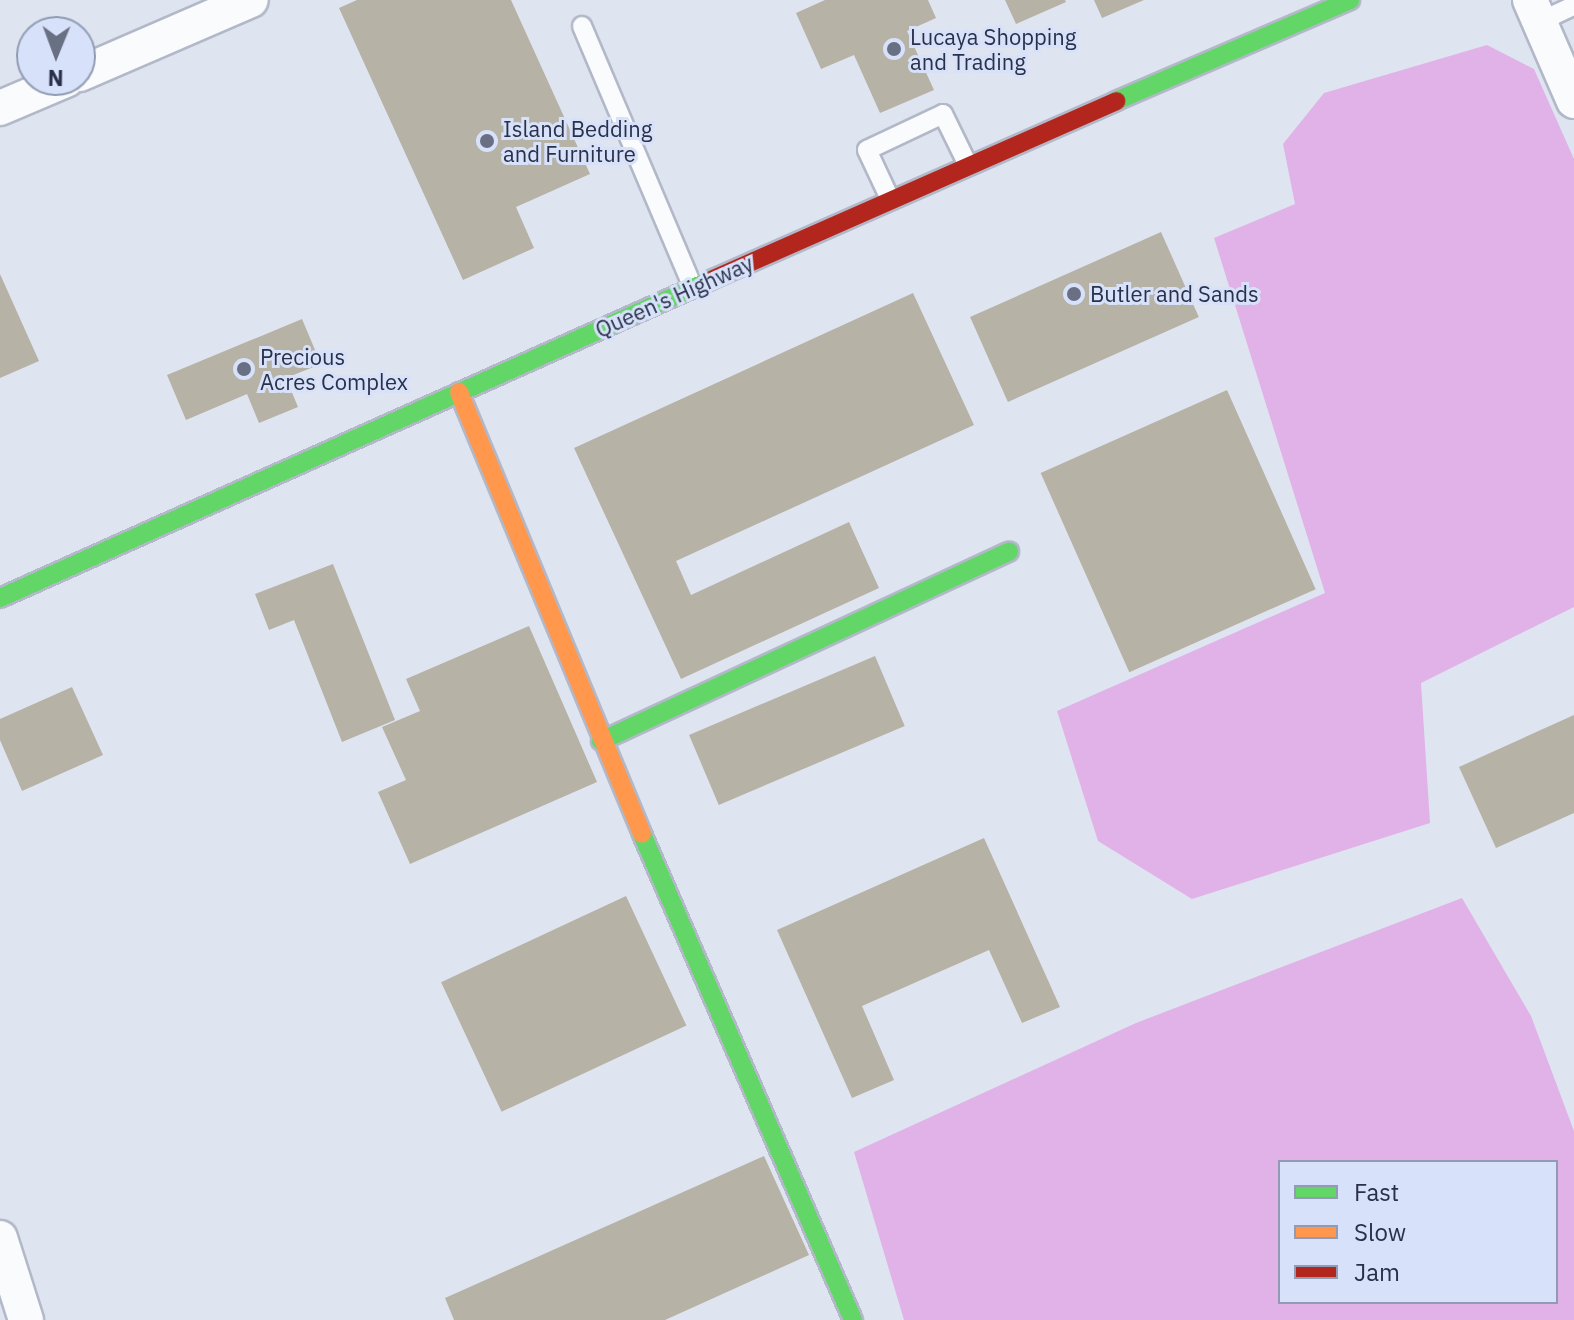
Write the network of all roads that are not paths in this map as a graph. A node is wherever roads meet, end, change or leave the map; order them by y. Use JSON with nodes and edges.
{"nodes":[{"id":1,"x":251,"y":0,"type":"edge"},
{"id":2,"x":1350,"y":0,"type":"edge"},
{"id":3,"x":1574,"y":6,"type":"edge"},
{"id":4,"x":1534,"y":11,"type":"edge"},
{"id":5,"x":582,"y":26,"type":"dead end"},
{"id":6,"x":96,"y":67,"type":"edge"},
{"id":7,"x":28,"y":96,"type":"edge"},
{"id":8,"x":1574,"y":101,"type":"edge"},
{"id":9,"x":0,"y":108,"type":"edge"},
{"id":10,"x":968,"y":165,"type":"junction"},
{"id":11,"x":890,"y":199,"type":"junction"},
{"id":12,"x":693,"y":287,"type":"junction"},
{"id":13,"x":459,"y":392,"type":"junction"},
{"id":14,"x":1009,"y":552,"type":"dead end"},
{"id":15,"x":0,"y":598,"type":"edge"},
{"id":16,"x":601,"y":741,"type":"junction"},
{"id":17,"x":0,"y":1238,"type":"edge"},
{"id":18,"x":26,"y":1320,"type":"edge"},
{"id":19,"x":853,"y":1320,"type":"edge"}],
"edges":[{"from":1,"to":6,"type":"street"},
{"from":2,"to":10,"type":"main road","name":"Queen's Highway"},
{"from":3,"to":4,"type":"lane"},
{"from":4,"to":8,"type":"street"},
{"from":5,"to":12,"type":"lane"},
{"from":7,"to":9,"type":"street"},
{"from":10,"to":11,"type":"main road","name":"Queen's Highway"},
{"from":10,"to":11,"type":"lane"},
{"from":11,"to":12,"type":"main road","name":"Queen's Highway"},
{"from":12,"to":13,"type":"main road","name":"Queen's Highway"},
{"from":13,"to":15,"type":"main road","name":"Queen's Highway"},
{"from":13,"to":16,"type":"main road"},
{"from":14,"to":16,"type":"main road"},
{"from":16,"to":19,"type":"main road"},
{"from":17,"to":18,"type":"street"}]}
